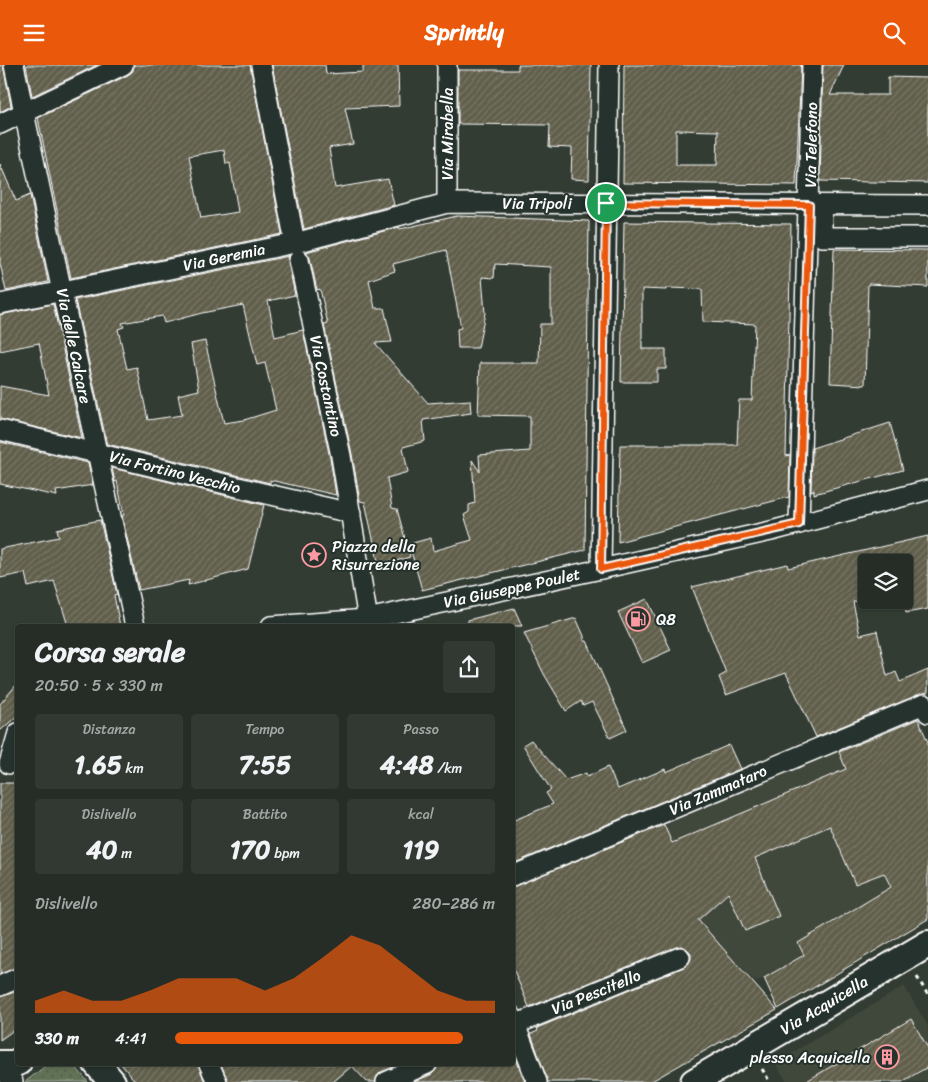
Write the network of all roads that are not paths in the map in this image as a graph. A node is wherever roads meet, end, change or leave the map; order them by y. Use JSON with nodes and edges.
{"nodes":[{"id":1,"x":14,"y":65,"type":"edge"},
{"id":2,"x":122,"y":65,"type":"edge"},
{"id":3,"x":261,"y":65,"type":"edge"},
{"id":4,"x":447,"y":65,"type":"edge"},
{"id":5,"x":609,"y":65,"type":"edge"},
{"id":6,"x":812,"y":65,"type":"edge"},
{"id":7,"x":25,"y":113,"type":"junction"},
{"id":8,"x":0,"y":124,"type":"edge"},
{"id":9,"x":447,"y":203,"type":"junction"},
{"id":10,"x":606,"y":203,"type":"junction"},
{"id":11,"x":815,"y":205,"type":"junction"},
{"id":12,"x":928,"y":205,"type":"edge"},
{"id":13,"x":928,"y":237,"type":"edge"},
{"id":14,"x":297,"y":251,"type":"junction"},
{"id":15,"x":62,"y":291,"type":"junction"},
{"id":16,"x":0,"y":304,"type":"edge"},
{"id":17,"x":0,"y":430,"type":"edge"},
{"id":18,"x":97,"y":453,"type":"junction"},
{"id":19,"x":928,"y":490,"type":"edge"},
{"id":20,"x":351,"y":513,"type":"junction"},
{"id":21,"x":799,"y":524,"type":"junction"},
{"id":22,"x":601,"y":569,"type":"junction"},
{"id":23,"x":368,"y":623,"type":"edge"},
{"id":24,"x":134,"y":624,"type":"edge"},
{"id":25,"x":336,"y":624,"type":"edge"},
{"id":26,"x":926,"y":708,"type":"edge"},
{"id":27,"x":15,"y":743,"type":"edge"},
{"id":28,"x":9,"y":764,"type":"edge"},
{"id":29,"x":515,"y":875,"type":"edge"},
{"id":30,"x":928,"y":944,"type":"edge"},
{"id":31,"x":680,"y":957,"type":"dead end"},
{"id":32,"x":15,"y":979,"type":"edge"},
{"id":33,"x":0,"y":986,"type":"edge"},
{"id":34,"x":515,"y":1022,"type":"edge"},
{"id":35,"x":515,"y":1025,"type":"edge"},
{"id":36,"x":15,"y":1064,"type":"edge"},
{"id":37,"x":0,"y":1065,"type":"edge"},
{"id":38,"x":99,"y":1066,"type":"edge"},
{"id":39,"x":210,"y":1066,"type":"edge"},
{"id":40,"x":422,"y":1066,"type":"edge"},
{"id":41,"x":13,"y":1082,"type":"edge"},
{"id":42,"x":112,"y":1082,"type":"edge"},
{"id":43,"x":217,"y":1082,"type":"edge"},
{"id":44,"x":386,"y":1082,"type":"edge"},
{"id":45,"x":537,"y":1082,"type":"edge"},
{"id":46,"x":694,"y":1082,"type":"edge"}],
"edges":[{"from":1,"to":7,"type":"street","name":"Via delle Calcare"},
{"from":2,"to":7,"type":"street"},
{"from":3,"to":14,"type":"street","name":"Via Costantino"},
{"from":4,"to":9,"type":"street","name":"Via Mirabella"},
{"from":5,"to":10,"type":"street"},
{"from":6,"to":11,"type":"street","name":"Via Telefono"},
{"from":7,"to":8,"type":"street"},
{"from":7,"to":15,"type":"street","name":"Via delle Calcare"},
{"from":9,"to":10,"type":"street","name":"Via Tripoli"},
{"from":9,"to":14,"type":"street","name":"Via Geremia"},
{"from":10,"to":11,"type":"street","name":"Via Tripoli"},
{"from":10,"to":22,"type":"street"},
{"from":11,"to":12,"type":"street","name":"Via Tripoli"},
{"from":11,"to":13,"type":"street"},
{"from":11,"to":21,"type":"street","name":"Via Telefono"},
{"from":14,"to":15,"type":"street","name":"Via Geremia"},
{"from":14,"to":20,"type":"street","name":"Via Costantino"},
{"from":15,"to":16,"type":"street","name":"Via Geremia"},
{"from":15,"to":18,"type":"street","name":"Via delle Calcare"},
{"from":17,"to":18,"type":"street","name":"Via Fortino Vecchio"},
{"from":18,"to":20,"type":"street","name":"Via Fortino Vecchio"},
{"from":18,"to":24,"type":"street","name":"Via delle Calcare"},
{"from":19,"to":21,"type":"street","name":"Via Giuseppe Poulet"},
{"from":20,"to":23,"type":"street","name":"Via Costantino"},
{"from":21,"to":22,"type":"street","name":"Via Giuseppe Poulet"},
{"from":22,"to":23,"type":"street","name":"Via Giuseppe Poulet"},
{"from":23,"to":25,"type":"street","name":"Via Giuseppe Poulet"},
{"from":26,"to":29,"type":"street","name":"Via Zammataro"},
{"from":27,"to":28,"type":"street"},
{"from":30,"to":46,"type":"main road","name":"Via Acquicella"},
{"from":31,"to":34,"type":"street","name":"Via Pescitello"},
{"from":32,"to":33,"type":"street"},
{"from":35,"to":45,"type":"street"},
{"from":36,"to":37,"type":"main road"},
{"from":37,"to":41,"type":"street"},
{"from":38,"to":42,"type":"main road"},
{"from":39,"to":43,"type":"street"},
{"from":40,"to":44,"type":"street"}]}
